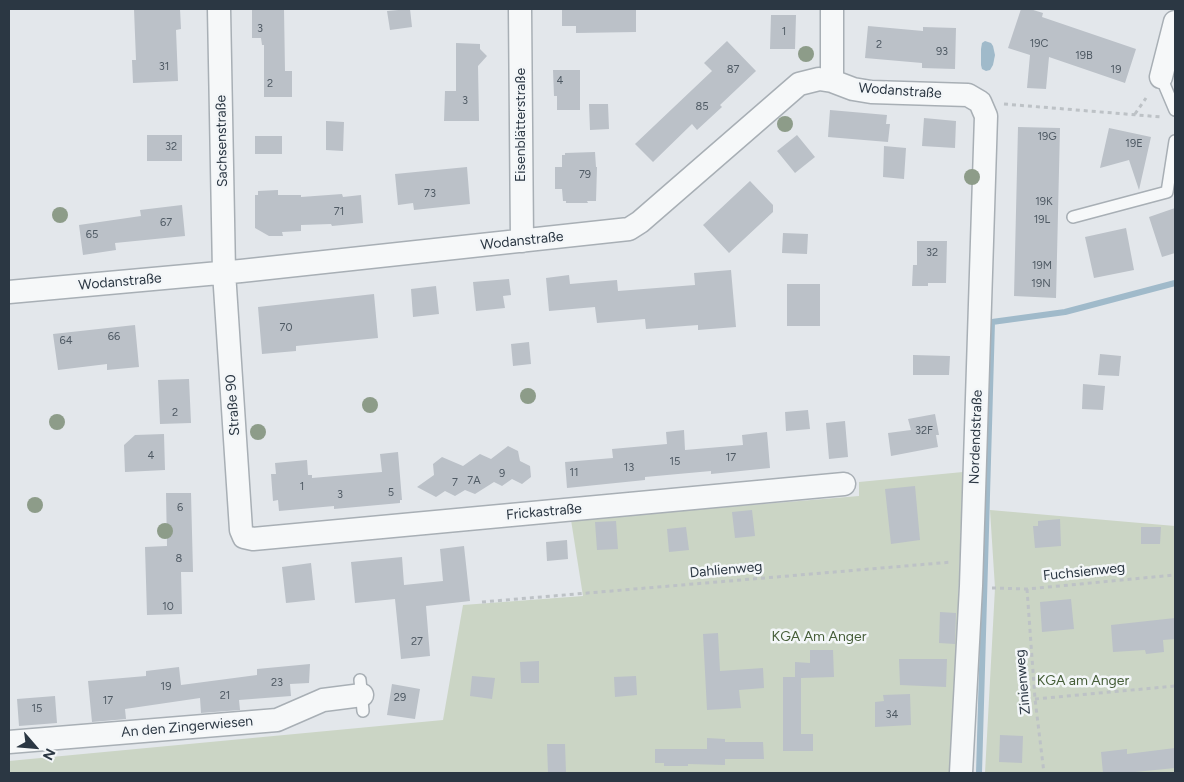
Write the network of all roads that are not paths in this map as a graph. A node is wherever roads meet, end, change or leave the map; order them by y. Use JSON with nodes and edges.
{"nodes":[{"id":1,"x":219,"y":9,"type":"edge"},
{"id":2,"x":520,"y":9,"type":"edge"},
{"id":3,"x":832,"y":9,"type":"edge"},
{"id":4,"x":1175,"y":22,"type":"edge"},
{"id":5,"x":1160,"y":77,"type":"joint"},
{"id":6,"x":832,"y":81,"type":"junction"},
{"id":7,"x":980,"y":102,"type":"joint"},
{"id":8,"x":1171,"y":113,"type":"edge"},
{"id":9,"x":1175,"y":142,"type":"edge"},
{"id":10,"x":1171,"y":189,"type":"edge"},
{"id":11,"x":1073,"y":217,"type":"dead end"},
{"id":12,"x":522,"y":241,"type":"junction"},
{"id":13,"x":224,"y":272,"type":"junction"},
{"id":14,"x":9,"y":292,"type":"edge"},
{"id":15,"x":844,"y":484,"type":"dead end"},
{"id":16,"x":244,"y":537,"type":"joint"},
{"id":17,"x":362,"y":695,"type":"dead end"},
{"id":18,"x":9,"y":742,"type":"edge"},
{"id":19,"x":961,"y":773,"type":"edge"}],
"edges":[{"from":1,"to":13,"type":"street","name":"Sachsenstraße"},
{"from":2,"to":12,"type":"street","name":"Eisenblätterstraße"},
{"from":3,"to":6,"type":"street"},
{"from":4,"to":5,"type":"street"},
{"from":5,"to":8,"type":"lane"},
{"from":6,"to":7,"type":"street","name":"Wodanstraße"},
{"from":6,"to":12,"type":"street","name":"Wodanstraße"},
{"from":7,"to":19,"type":"street","name":"Nordendstraße"},
{"from":9,"to":10,"type":"lane"},
{"from":10,"to":11,"type":"lane"},
{"from":12,"to":13,"type":"street","name":"Wodanstraße"},
{"from":13,"to":14,"type":"street","name":"Wodanstraße"},
{"from":13,"to":16,"type":"street","name":"Straße 90"},
{"from":15,"to":16,"type":"street","name":"Frickastraße"},
{"from":17,"to":18,"type":"street","name":"An den Zingerwiesen"}]}
